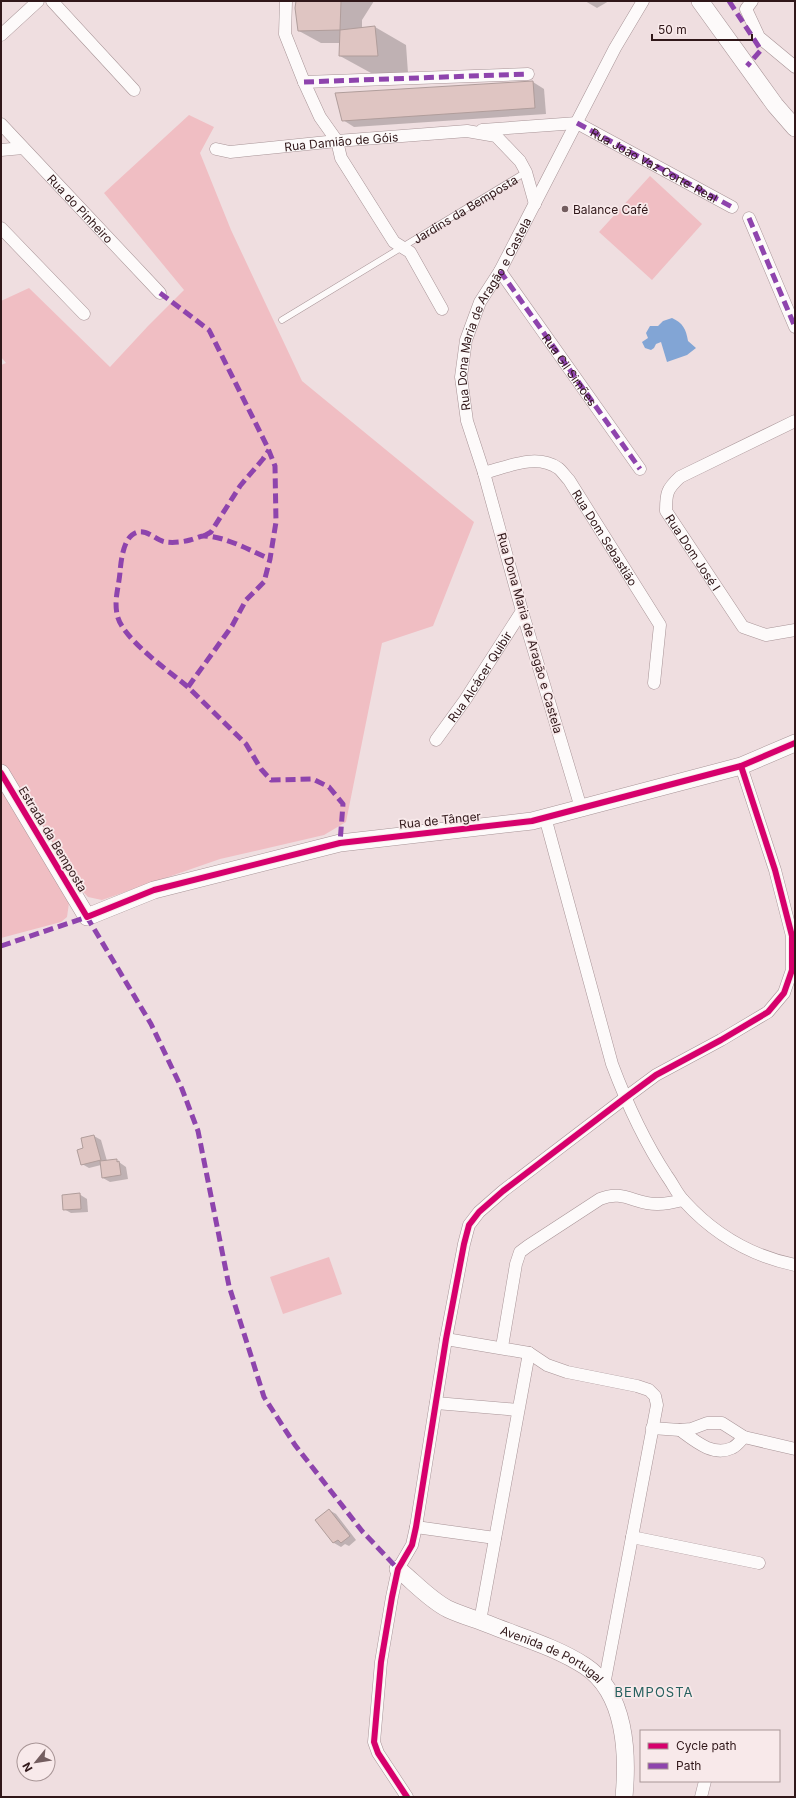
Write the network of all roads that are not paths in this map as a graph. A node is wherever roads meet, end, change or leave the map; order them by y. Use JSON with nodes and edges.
{"nodes":[{"id":1,"x":38,"y":1,"type":"edge"},
{"id":2,"x":52,"y":1,"type":"edge"},
{"id":3,"x":286,"y":1,"type":"edge"},
{"id":4,"x":643,"y":1,"type":"edge"},
{"id":5,"x":700,"y":1,"type":"edge"},
{"id":6,"x":752,"y":1,"type":"edge"},
{"id":7,"x":1,"y":35,"type":"edge"},
{"id":8,"x":795,"y":67,"type":"edge"},
{"id":9,"x":528,"y":74,"type":"dead end"},
{"id":10,"x":304,"y":82,"type":"junction"},
{"id":11,"x":134,"y":90,"type":"dead end"},
{"id":12,"x":577,"y":123,"type":"junction"},
{"id":13,"x":1,"y":124,"type":"edge"},
{"id":14,"x":795,"y":128,"type":"edge"},
{"id":15,"x":467,"y":131,"type":"junction"},
{"id":16,"x":337,"y":141,"type":"junction"},
{"id":17,"x":23,"y":148,"type":"junction"},
{"id":18,"x":216,"y":149,"type":"dead end"},
{"id":19,"x":1,"y":150,"type":"edge"},
{"id":20,"x":526,"y":172,"type":"junction"},
{"id":21,"x":535,"y":204,"type":"junction"},
{"id":22,"x":732,"y":207,"type":"dead end"},
{"id":23,"x":749,"y":218,"type":"dead end"},
{"id":24,"x":1,"y":228,"type":"edge"},
{"id":25,"x":403,"y":247,"type":"junction"},
{"id":26,"x":500,"y":271,"type":"junction"},
{"id":27,"x":160,"y":292,"type":"dead end"},
{"id":28,"x":442,"y":309,"type":"dead end"},
{"id":29,"x":84,"y":314,"type":"dead end"},
{"id":30,"x":282,"y":320,"type":"dead end"},
{"id":31,"x":795,"y":327,"type":"edge"},
{"id":32,"x":795,"y":421,"type":"edge"},
{"id":33,"x":640,"y":469,"type":"dead end"},
{"id":34,"x":484,"y":473,"type":"junction"},
{"id":35,"x":522,"y":611,"type":"junction"},
{"id":36,"x":795,"y":630,"type":"edge"},
{"id":37,"x":654,"y":683,"type":"dead end"},
{"id":38,"x":436,"y":740,"type":"dead end"},
{"id":39,"x":795,"y":743,"type":"edge"},
{"id":40,"x":742,"y":766,"type":"junction"},
{"id":41,"x":1,"y":773,"type":"edge"},
{"id":42,"x":581,"y":808,"type":"junction"},
{"id":43,"x":545,"y":817,"type":"junction"},
{"id":44,"x":87,"y":917,"type":"joint"},
{"id":45,"x":624,"y":1098,"type":"junction"},
{"id":46,"x":683,"y":1200,"type":"junction"},
{"id":47,"x":795,"y":1265,"type":"edge"},
{"id":48,"x":446,"y":1339,"type":"junction"},
{"id":49,"x":502,"y":1347,"type":"junction"},
{"id":50,"x":529,"y":1353,"type":"junction"},
{"id":51,"x":436,"y":1403,"type":"junction"},
{"id":52,"x":518,"y":1410,"type":"junction"},
{"id":53,"x":652,"y":1428,"type":"junction"},
{"id":54,"x":680,"y":1430,"type":"junction"},
{"id":55,"x":744,"y":1437,"type":"junction"},
{"id":56,"x":795,"y":1448,"type":"edge"},
{"id":57,"x":416,"y":1527,"type":"junction"},
{"id":58,"x":495,"y":1538,"type":"junction"},
{"id":59,"x":632,"y":1538,"type":"junction"},
{"id":60,"x":759,"y":1563,"type":"dead end"},
{"id":61,"x":398,"y":1569,"type":"junction"},
{"id":62,"x":480,"y":1621,"type":"junction"},
{"id":63,"x":604,"y":1685,"type":"junction"},
{"id":64,"x":706,"y":1782,"type":"edge"},
{"id":65,"x":406,"y":1797,"type":"edge"},
{"id":66,"x":624,"y":1797,"type":"edge"},
{"id":67,"x":701,"y":1797,"type":"edge"}],
"edges":[{"from":1,"to":7,"type":"street"},
{"from":2,"to":11,"type":"street"},
{"from":3,"to":10,"type":"street","name":"Jardins da Bemposta"},
{"from":4,"to":12,"type":"street","name":"Rua Dona Maria de Aragão e Castela"},
{"from":5,"to":14,"type":"street"},
{"from":6,"to":8,"type":"street"},
{"from":9,"to":10,"type":"street"},
{"from":10,"to":16,"type":"street","name":"Jardins da Bemposta"},
{"from":12,"to":15,"type":"street","name":"Rua Damião de Góis"},
{"from":12,"to":21,"type":"street","name":"Rua Dona Maria de Aragão e Castela"},
{"from":12,"to":22,"type":"street","name":"Rua João Vaz Corte-Real"},
{"from":13,"to":17,"type":"street","name":"Rua do Pinheiro"},
{"from":15,"to":16,"type":"street","name":"Rua Damião de Góis"},
{"from":15,"to":20,"type":"street","name":"Rua Damião de Góis"},
{"from":16,"to":18,"type":"street","name":"Rua Damião de Góis"},
{"from":16,"to":25,"type":"street","name":"Jardins da Bemposta"},
{"from":17,"to":19,"type":"street"},
{"from":17,"to":27,"type":"street","name":"Rua do Pinheiro"},
{"from":20,"to":21,"type":"street","name":"Rua Damião de Góis"},
{"from":20,"to":25,"type":"lane","name":"Jardins da Bemposta"},
{"from":21,"to":26,"type":"street","name":"Rua Dona Maria de Aragão e Castela"},
{"from":23,"to":31,"type":"street"},
{"from":24,"to":29,"type":"street"},
{"from":25,"to":28,"type":"street","name":"Jardins da Bemposta"},
{"from":25,"to":30,"type":"lane","name":"Jardins da Bemposta"},
{"from":26,"to":33,"type":"street","name":"Rua Gil Simões"},
{"from":26,"to":34,"type":"street","name":"Rua Dona Maria de Aragão e Castela"},
{"from":32,"to":36,"type":"street","name":"Rua Dom José I"},
{"from":34,"to":35,"type":"street","name":"Rua Dona Maria de Aragão e Castela"},
{"from":34,"to":37,"type":"street","name":"Rua Dom Sebastião"},
{"from":35,"to":38,"type":"street","name":"Rua Alcácer Quibir"},
{"from":35,"to":42,"type":"street","name":"Rua Dona Maria de Aragão e Castela"},
{"from":39,"to":40,"type":"street","name":"Rua de Tânger"},
{"from":40,"to":42,"type":"street","name":"Rua de Tânger"},
{"from":40,"to":45,"type":"street"},
{"from":41,"to":44,"type":"street","name":"Estrada da Bemposta"},
{"from":42,"to":43,"type":"street","name":"Rua de Tânger"},
{"from":43,"to":44,"type":"street","name":"Rua de Tânger"},
{"from":43,"to":45,"type":"street"},
{"from":45,"to":46,"type":"street"},
{"from":45,"to":48,"type":"street"},
{"from":46,"to":47,"type":"street"},
{"from":46,"to":49,"type":"street"},
{"from":48,"to":49,"type":"street"},
{"from":48,"to":51,"type":"street"},
{"from":49,"to":50,"type":"street"},
{"from":50,"to":52,"type":"street"},
{"from":50,"to":53,"type":"street"},
{"from":51,"to":52,"type":"street"},
{"from":51,"to":57,"type":"street"},
{"from":52,"to":58,"type":"street"},
{"from":53,"to":54,"type":"street"},
{"from":53,"to":59,"type":"street"},
{"from":54,"to":55,"type":"street"},
{"from":54,"to":55,"type":"street"},
{"from":55,"to":56,"type":"street"},
{"from":57,"to":58,"type":"street"},
{"from":57,"to":61,"type":"street"},
{"from":58,"to":62,"type":"street"},
{"from":59,"to":60,"type":"street"},
{"from":59,"to":63,"type":"street"},
{"from":61,"to":62,"type":"street","name":"Avenida de Portugal"},
{"from":61,"to":65,"type":"street"},
{"from":62,"to":63,"type":"street","name":"Avenida de Portugal"},
{"from":63,"to":66,"type":"street","name":"Avenida de Portugal"},
{"from":64,"to":67,"type":"street"}]}
